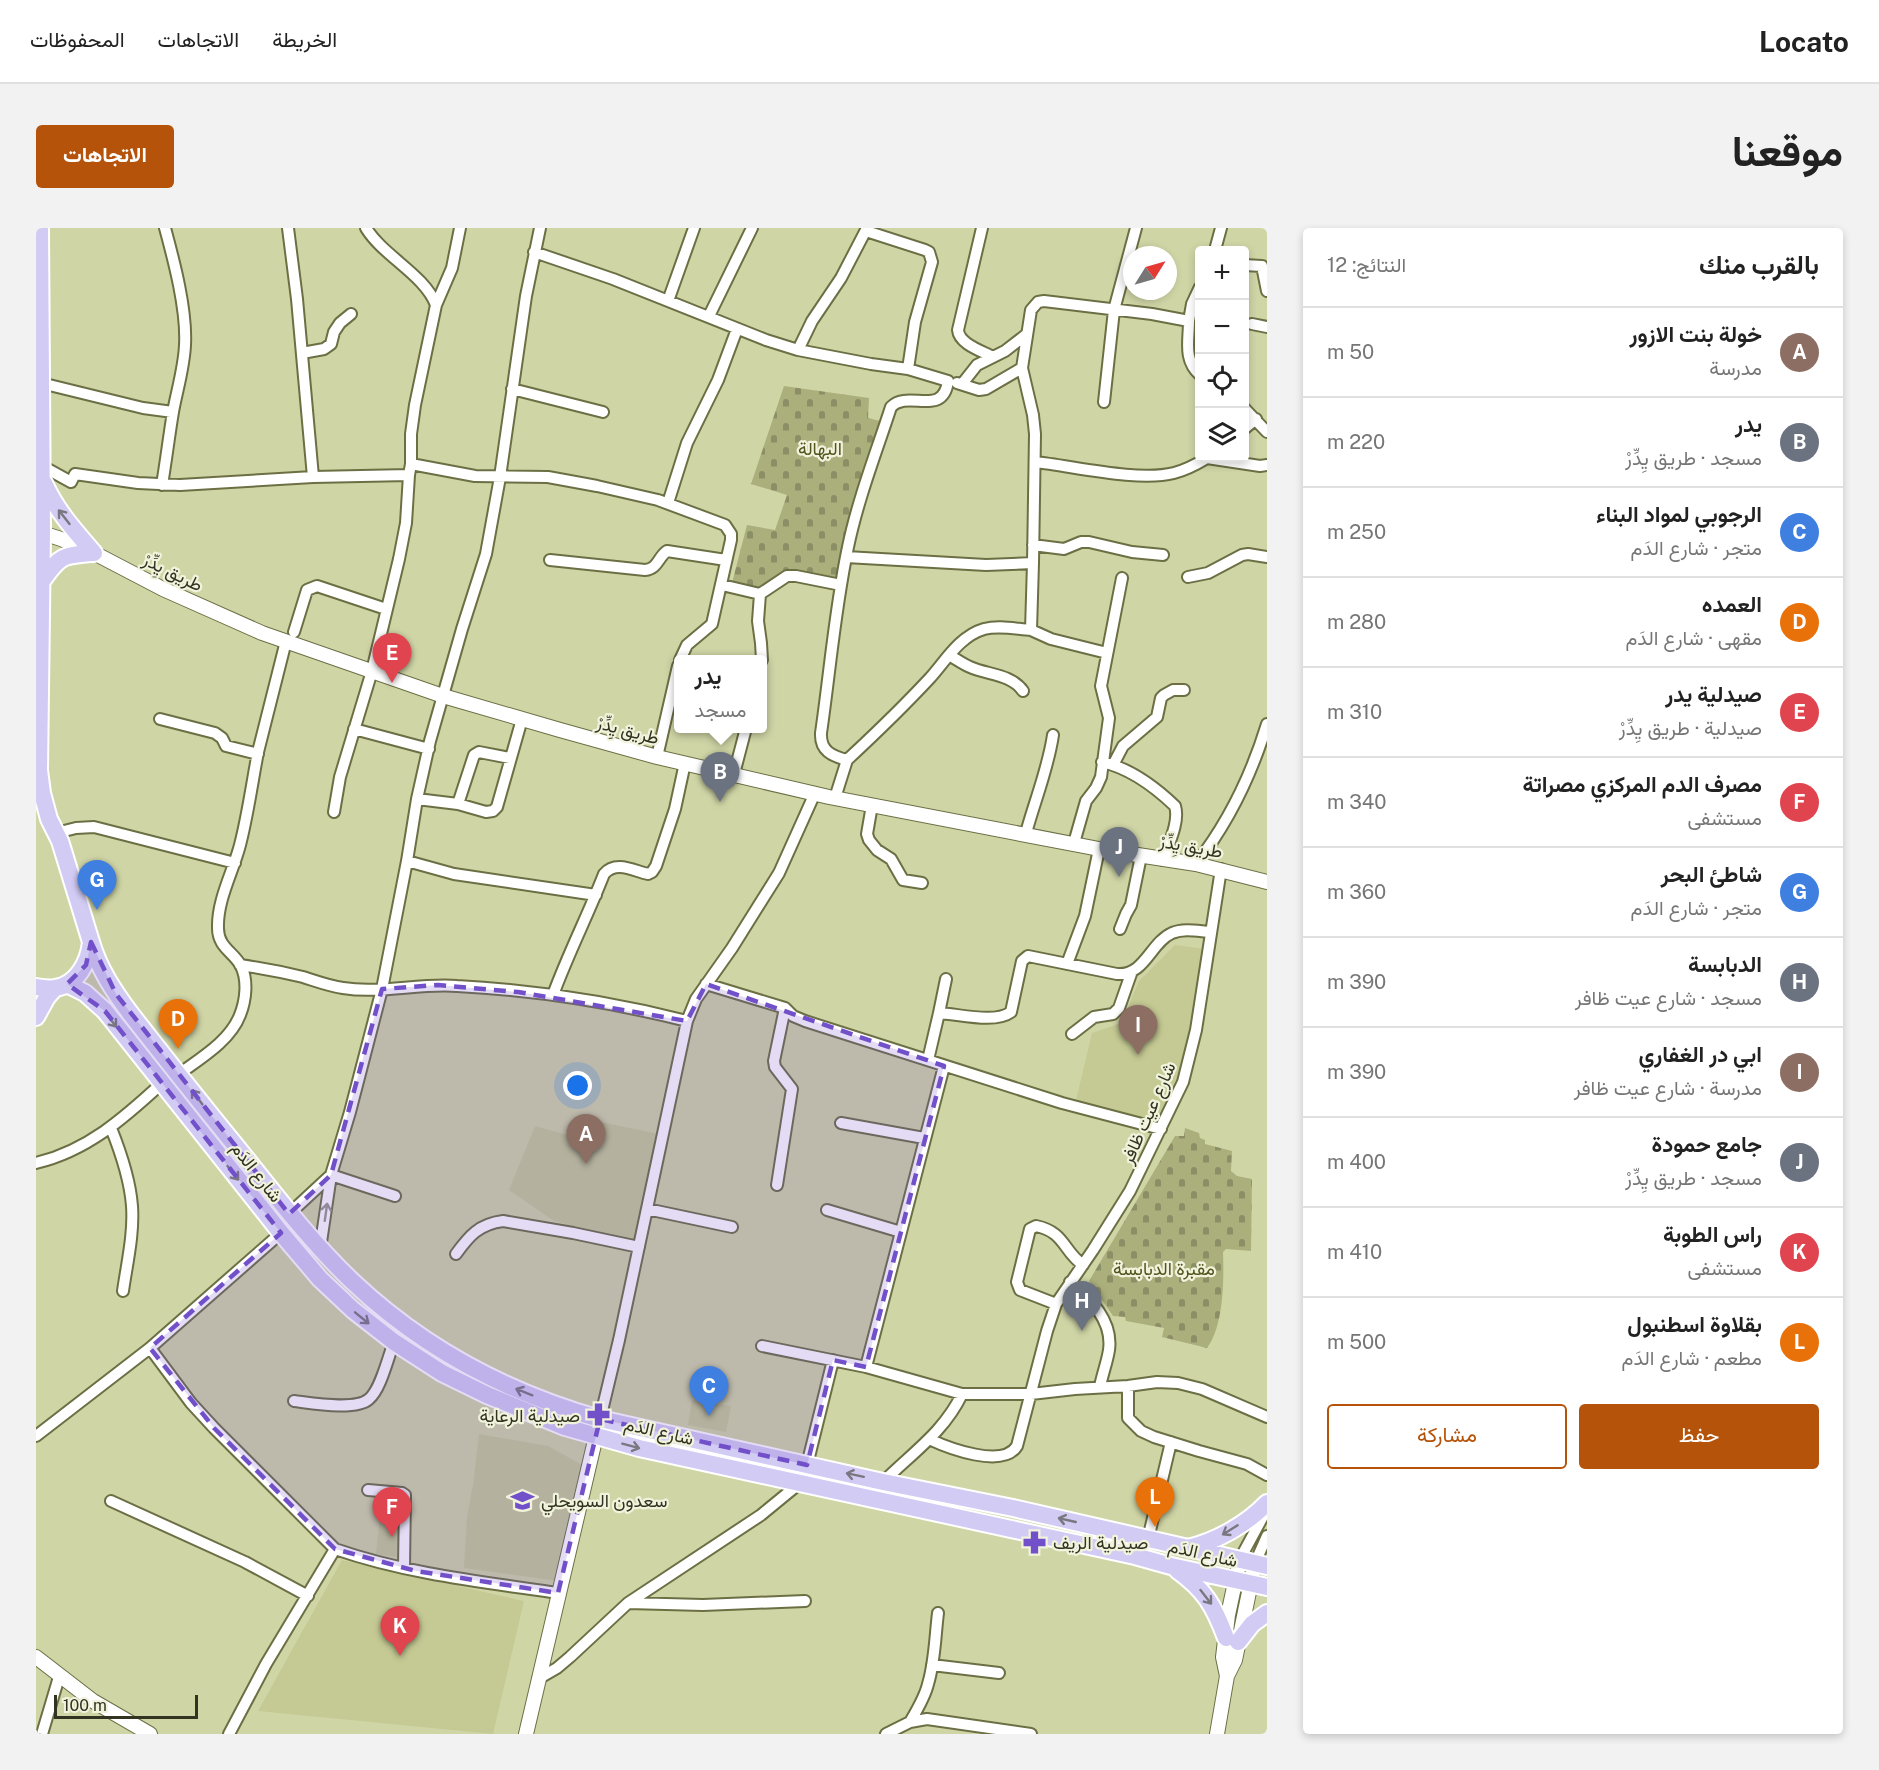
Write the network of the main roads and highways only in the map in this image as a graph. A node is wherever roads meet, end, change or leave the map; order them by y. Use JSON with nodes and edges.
{"nodes":[{"id":1,"x":40,"y":228,"type":"edge"},
{"id":2,"x":42,"y":471,"type":"junction"},
{"id":3,"x":39,"y":508,"type":"edge"},
{"id":4,"x":39,"y":532,"type":"edge"},
{"id":5,"x":42,"y":581,"type":"junction"},
{"id":6,"x":47,"y":822,"type":"edge"},
{"id":7,"x":91,"y":942,"type":"junction"},
{"id":8,"x":61,"y":986,"type":"junction"},
{"id":9,"x":36,"y":987,"type":"edge"},
{"id":10,"x":36,"y":1017,"type":"edge"},
{"id":11,"x":1267,"y":1503,"type":"edge"},
{"id":12,"x":1188,"y":1548,"type":"junction"},
{"id":13,"x":1254,"y":1563,"type":"edge"},
{"id":14,"x":1171,"y":1566,"type":"junction"},
{"id":15,"x":1267,"y":1587,"type":"edge"},
{"id":16,"x":1267,"y":1613,"type":"edge"}],
"edges":[{"from":1,"to":2,"type":"main road","name":"شارع الدَم"},
{"from":2,"to":3,"type":"main road","name":"شارع الدَم"},
{"from":5,"to":2,"type":"main road","one_way":true},
{"from":3,"to":4,"type":"main road","name":"شارع الدَم"},
{"from":4,"to":5,"type":"main road","name":"شارع الدَم"},
{"from":5,"to":6,"type":"main road","name":"شارع الدَم"},
{"from":6,"to":7,"type":"main road","name":"شارع الدَم"},
{"from":7,"to":8,"type":"main road"},
{"from":12,"to":7,"type":"main road","name":"شارع الدَم","one_way":true},
{"from":8,"to":9,"type":"main road"},
{"from":8,"to":10,"type":"main road"},
{"from":8,"to":14,"type":"main road","name":"شارع الدَم","one_way":true},
{"from":11,"to":12,"type":"main road","one_way":true},
{"from":12,"to":13,"type":"main road","name":"شارع الدَم"},
{"from":14,"to":15,"type":"main road","name":"شارع الدَم"},
{"from":14,"to":16,"type":"main road","one_way":true}]}
